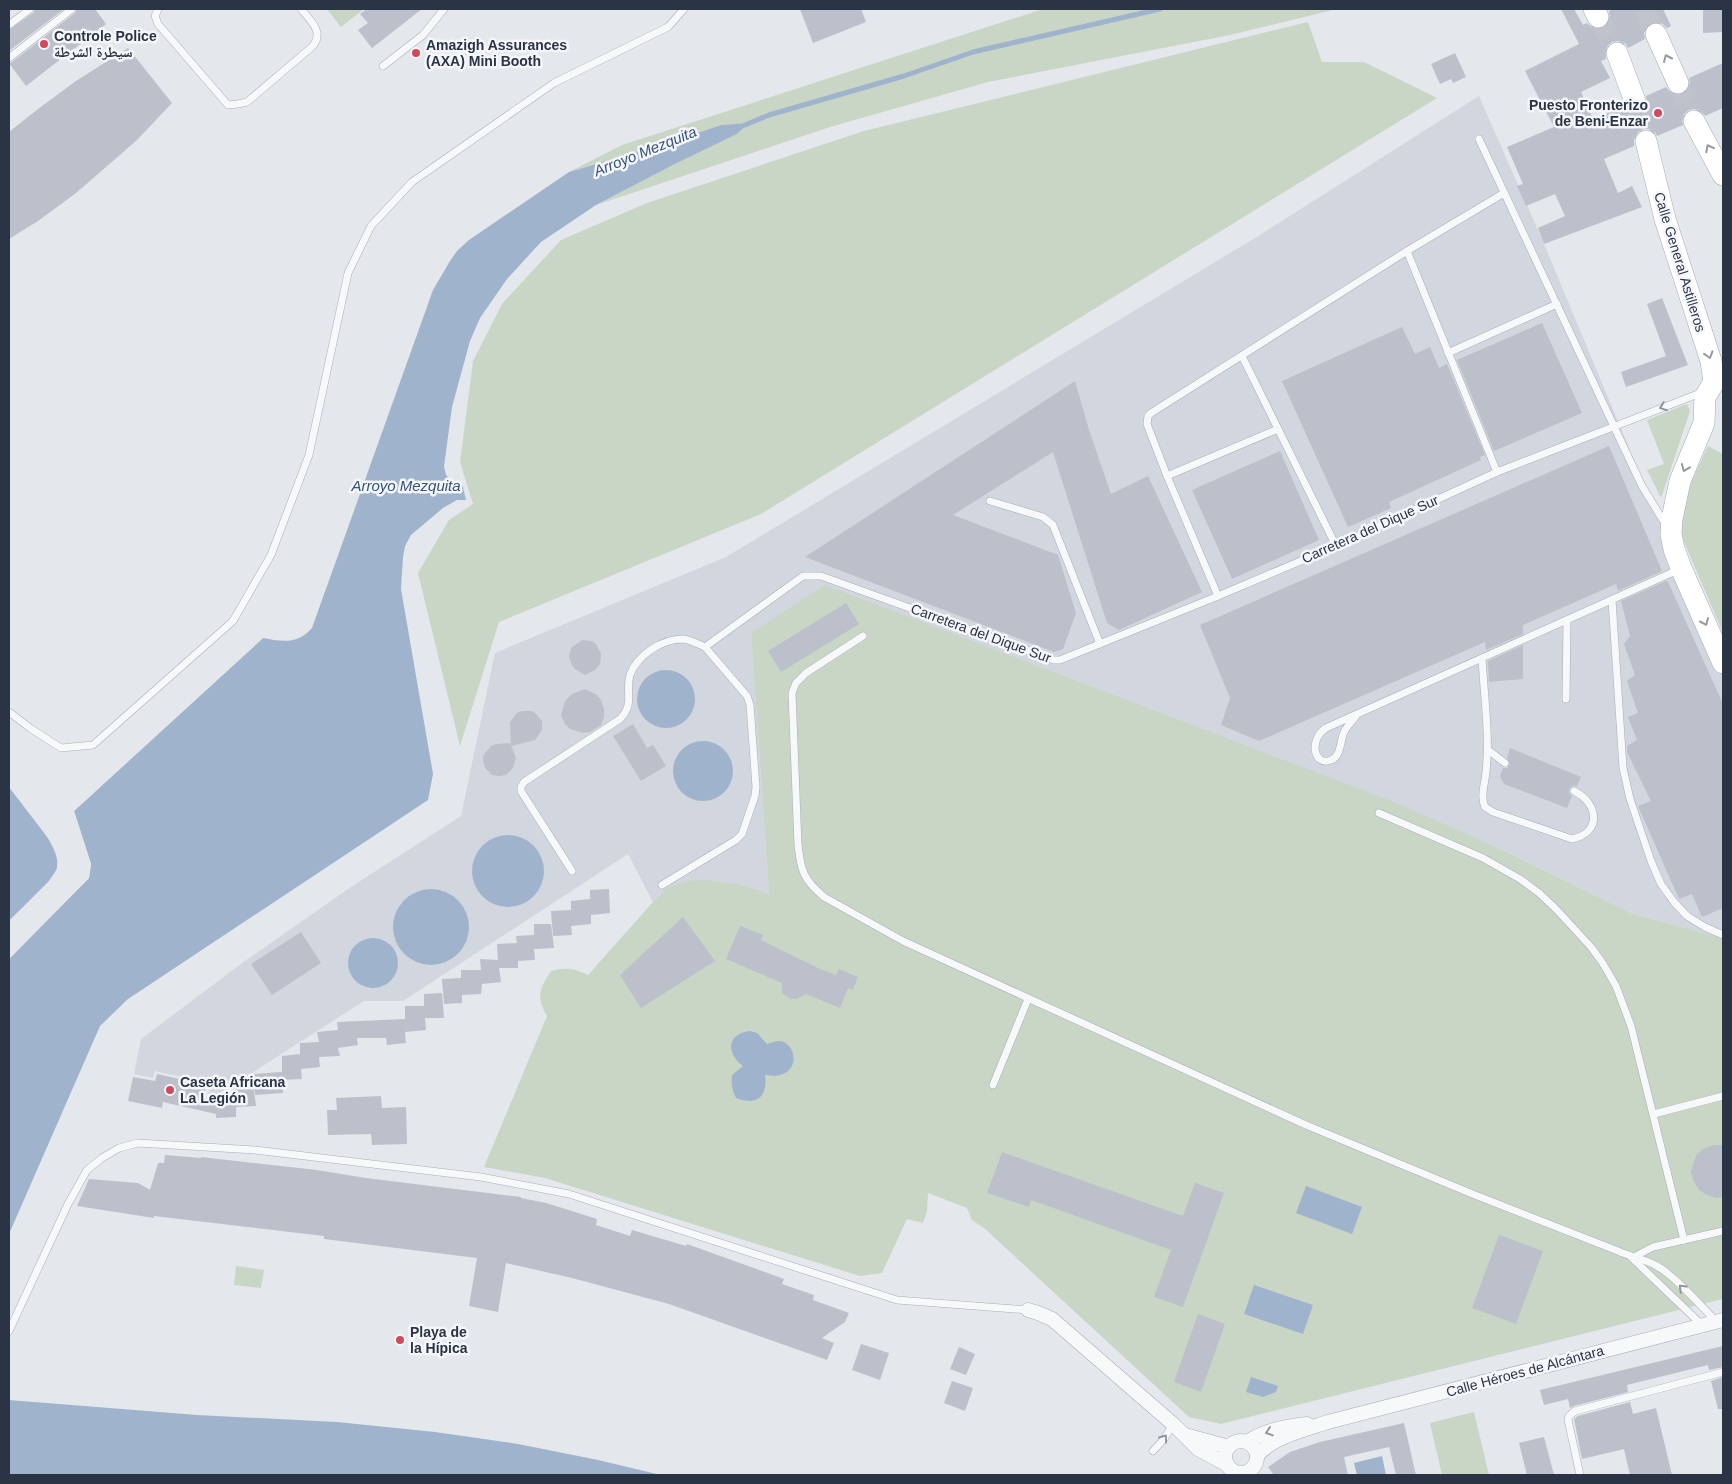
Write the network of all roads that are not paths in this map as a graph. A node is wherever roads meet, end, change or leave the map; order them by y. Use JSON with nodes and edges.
{"nodes":[{"id":1,"x":30,"y":9,"type":"edge"},
{"id":2,"x":72,"y":9,"type":"edge"},
{"id":3,"x":158,"y":9,"type":"edge"},
{"id":4,"x":301,"y":9,"type":"edge"},
{"id":5,"x":444,"y":9,"type":"edge"},
{"id":6,"x":684,"y":9,"type":"edge"},
{"id":7,"x":9,"y":26,"type":"edge"},
{"id":8,"x":1656,"y":34,"type":"tunnel mouth"},
{"id":9,"x":1617,"y":53,"type":"tunnel mouth"},
{"id":10,"x":9,"y":58,"type":"edge"},
{"id":11,"x":383,"y":66,"type":"dead end"},
{"id":12,"x":1678,"y":83,"type":"tunnel mouth"},
{"id":13,"x":1635,"y":101,"type":"tunnel mouth"},
{"id":14,"x":1694,"y":120,"type":"tunnel mouth"},
{"id":15,"x":1479,"y":139,"type":"dead end"},
{"id":16,"x":1646,"y":141,"type":"tunnel mouth"},
{"id":17,"x":1723,"y":175,"type":"edge"},
{"id":18,"x":1504,"y":193,"type":"junction"},
{"id":19,"x":1406,"y":251,"type":"junction"},
{"id":20,"x":1557,"y":304,"type":"junction"},
{"id":21,"x":1448,"y":354,"type":"junction"},
{"id":22,"x":1242,"y":356,"type":"junction"},
{"id":23,"x":1715,"y":382,"type":"edge"},
{"id":24,"x":1615,"y":426,"type":"junction"},
{"id":25,"x":1278,"y":428,"type":"junction"},
{"id":26,"x":1497,"y":472,"type":"junction"},
{"id":27,"x":1167,"y":476,"type":"junction"},
{"id":28,"x":990,"y":501,"type":"dead end"},
{"id":29,"x":1672,"y":534,"type":"junction"},
{"id":30,"x":1336,"y":546,"type":"junction"},
{"id":31,"x":1681,"y":568,"type":"junction"},
{"id":32,"x":1218,"y":596,"type":"junction"},
{"id":33,"x":1612,"y":600,"type":"junction"},
{"id":34,"x":1567,"y":620,"type":"junction"},
{"id":35,"x":863,"y":636,"type":"dead end"},
{"id":36,"x":1100,"y":644,"type":"junction"},
{"id":37,"x":705,"y":647,"type":"junction"},
{"id":38,"x":1482,"y":658,"type":"junction"},
{"id":39,"x":1723,"y":663,"type":"edge"},
{"id":40,"x":1566,"y":699,"type":"dead end"},
{"id":41,"x":9,"y":712,"type":"edge"},
{"id":42,"x":1356,"y":716,"type":"junction"},
{"id":43,"x":1488,"y":750,"type":"junction"},
{"id":44,"x":1505,"y":763,"type":"dead end"},
{"id":45,"x":1574,"y":791,"type":"dead end"},
{"id":46,"x":1379,"y":813,"type":"dead end"},
{"id":47,"x":572,"y":871,"type":"dead end"},
{"id":48,"x":662,"y":885,"type":"dead end"},
{"id":49,"x":1723,"y":935,"type":"edge"},
{"id":50,"x":1028,"y":999,"type":"junction"},
{"id":51,"x":993,"y":1086,"type":"dead end"},
{"id":52,"x":1723,"y":1096,"type":"edge"},
{"id":53,"x":1654,"y":1114,"type":"junction"},
{"id":54,"x":1723,"y":1231,"type":"edge"},
{"id":55,"x":1684,"y":1240,"type":"junction"},
{"id":56,"x":1632,"y":1258,"type":"junction"},
{"id":57,"x":1028,"y":1310,"type":"joint"},
{"id":58,"x":1720,"y":1321,"type":"edge"},
{"id":59,"x":1702,"y":1325,"type":"junction"},
{"id":60,"x":9,"y":1331,"type":"edge"},
{"id":61,"x":1723,"y":1372,"type":"edge"},
{"id":62,"x":1328,"y":1422,"type":"junction"},
{"id":63,"x":1173,"y":1424,"type":"junction"},
{"id":64,"x":1185,"y":1435,"type":"junction"},
{"id":65,"x":1247,"y":1442,"type":"junction"},
{"id":66,"x":1229,"y":1447,"type":"junction"},
{"id":67,"x":1154,"y":1451,"type":"dead end"},
{"id":68,"x":1257,"y":1456,"type":"junction"},
{"id":69,"x":1228,"y":1465,"type":"junction"},
{"id":70,"x":1247,"y":1474,"type":"edge"},
{"id":71,"x":1580,"y":1475,"type":"edge"}],
"edges":[{"from":1,"to":7,"type":"lane"},
{"from":2,"to":10,"type":"lane"},
{"from":3,"to":4,"type":"lane"},
{"from":5,"to":11,"type":"lane"},
{"from":6,"to":41,"type":"lane"},
{"from":12,"to":8,"type":"main road","one_way":true},
{"from":9,"to":13,"type":"main road"},
{"from":17,"to":14,"type":"main road","one_way":true},
{"from":15,"to":18,"type":"lane"},
{"from":16,"to":23,"type":"main road","name":"Calle General Astilleros","one_way":true},
{"from":18,"to":19,"type":"lane"},
{"from":18,"to":20,"type":"lane"},
{"from":19,"to":21,"type":"lane"},
{"from":19,"to":22,"type":"lane"},
{"from":20,"to":21,"type":"lane"},
{"from":20,"to":24,"type":"lane"},
{"from":21,"to":26,"type":"lane"},
{"from":22,"to":25,"type":"lane"},
{"from":22,"to":27,"type":"lane"},
{"from":23,"to":24,"type":"lane","name":"Carretera del Dique Sur","one_way":true},
{"from":23,"to":29,"type":"main road","one_way":true},
{"from":24,"to":26,"type":"lane","name":"Carretera del Dique Sur"},
{"from":24,"to":29,"type":"lane"},
{"from":25,"to":27,"type":"lane"},
{"from":25,"to":30,"type":"lane"},
{"from":26,"to":30,"type":"lane","name":"Carretera del Dique Sur"},
{"from":27,"to":32,"type":"lane"},
{"from":28,"to":36,"type":"lane"},
{"from":29,"to":31,"type":"main road"},
{"from":30,"to":32,"type":"lane","name":"Carretera del Dique Sur"},
{"from":31,"to":33,"type":"lane"},
{"from":31,"to":39,"type":"main road","one_way":true},
{"from":32,"to":36,"type":"lane","name":"Carretera del Dique Sur"},
{"from":33,"to":34,"type":"lane"},
{"from":33,"to":49,"type":"lane"},
{"from":34,"to":38,"type":"lane"},
{"from":34,"to":40,"type":"lane"},
{"from":35,"to":50,"type":"lane"},
{"from":36,"to":37,"type":"lane","name":"Carretera del Dique Sur"},
{"from":37,"to":47,"type":"lane"},
{"from":37,"to":48,"type":"lane"},
{"from":38,"to":42,"type":"lane"},
{"from":38,"to":43,"type":"lane"},
{"from":42,"to":42,"type":"lane"},
{"from":43,"to":44,"type":"lane"},
{"from":43,"to":45,"type":"lane"},
{"from":46,"to":53,"type":"lane"},
{"from":50,"to":51,"type":"lane"},
{"from":50,"to":56,"type":"lane"},
{"from":52,"to":53,"type":"lane"},
{"from":53,"to":55,"type":"lane"},
{"from":54,"to":55,"type":"lane"},
{"from":55,"to":56,"type":"lane"},
{"from":58,"to":56,"type":"lane","one_way":true},
{"from":56,"to":59,"type":"lane"},
{"from":57,"to":60,"type":"lane"},
{"from":57,"to":63,"type":"street"},
{"from":58,"to":59,"type":"street","name":"Calle Héroes de Alcántara"},
{"from":59,"to":62,"type":"street","name":"Calle Héroes de Alcántara"},
{"from":61,"to":71,"type":"lane"},
{"from":62,"to":65,"type":"street","one_way":true},
{"from":62,"to":68,"type":"street"},
{"from":63,"to":64,"type":"street"},
{"from":67,"to":63,"type":"lane","one_way":true},
{"from":64,"to":66,"type":"street"},
{"from":64,"to":69,"type":"street"},
{"from":65,"to":66,"type":"street"},
{"from":65,"to":68,"type":"street"},
{"from":66,"to":69,"type":"street"},
{"from":68,"to":70,"type":"street"},
{"from":69,"to":70,"type":"street"}]}
